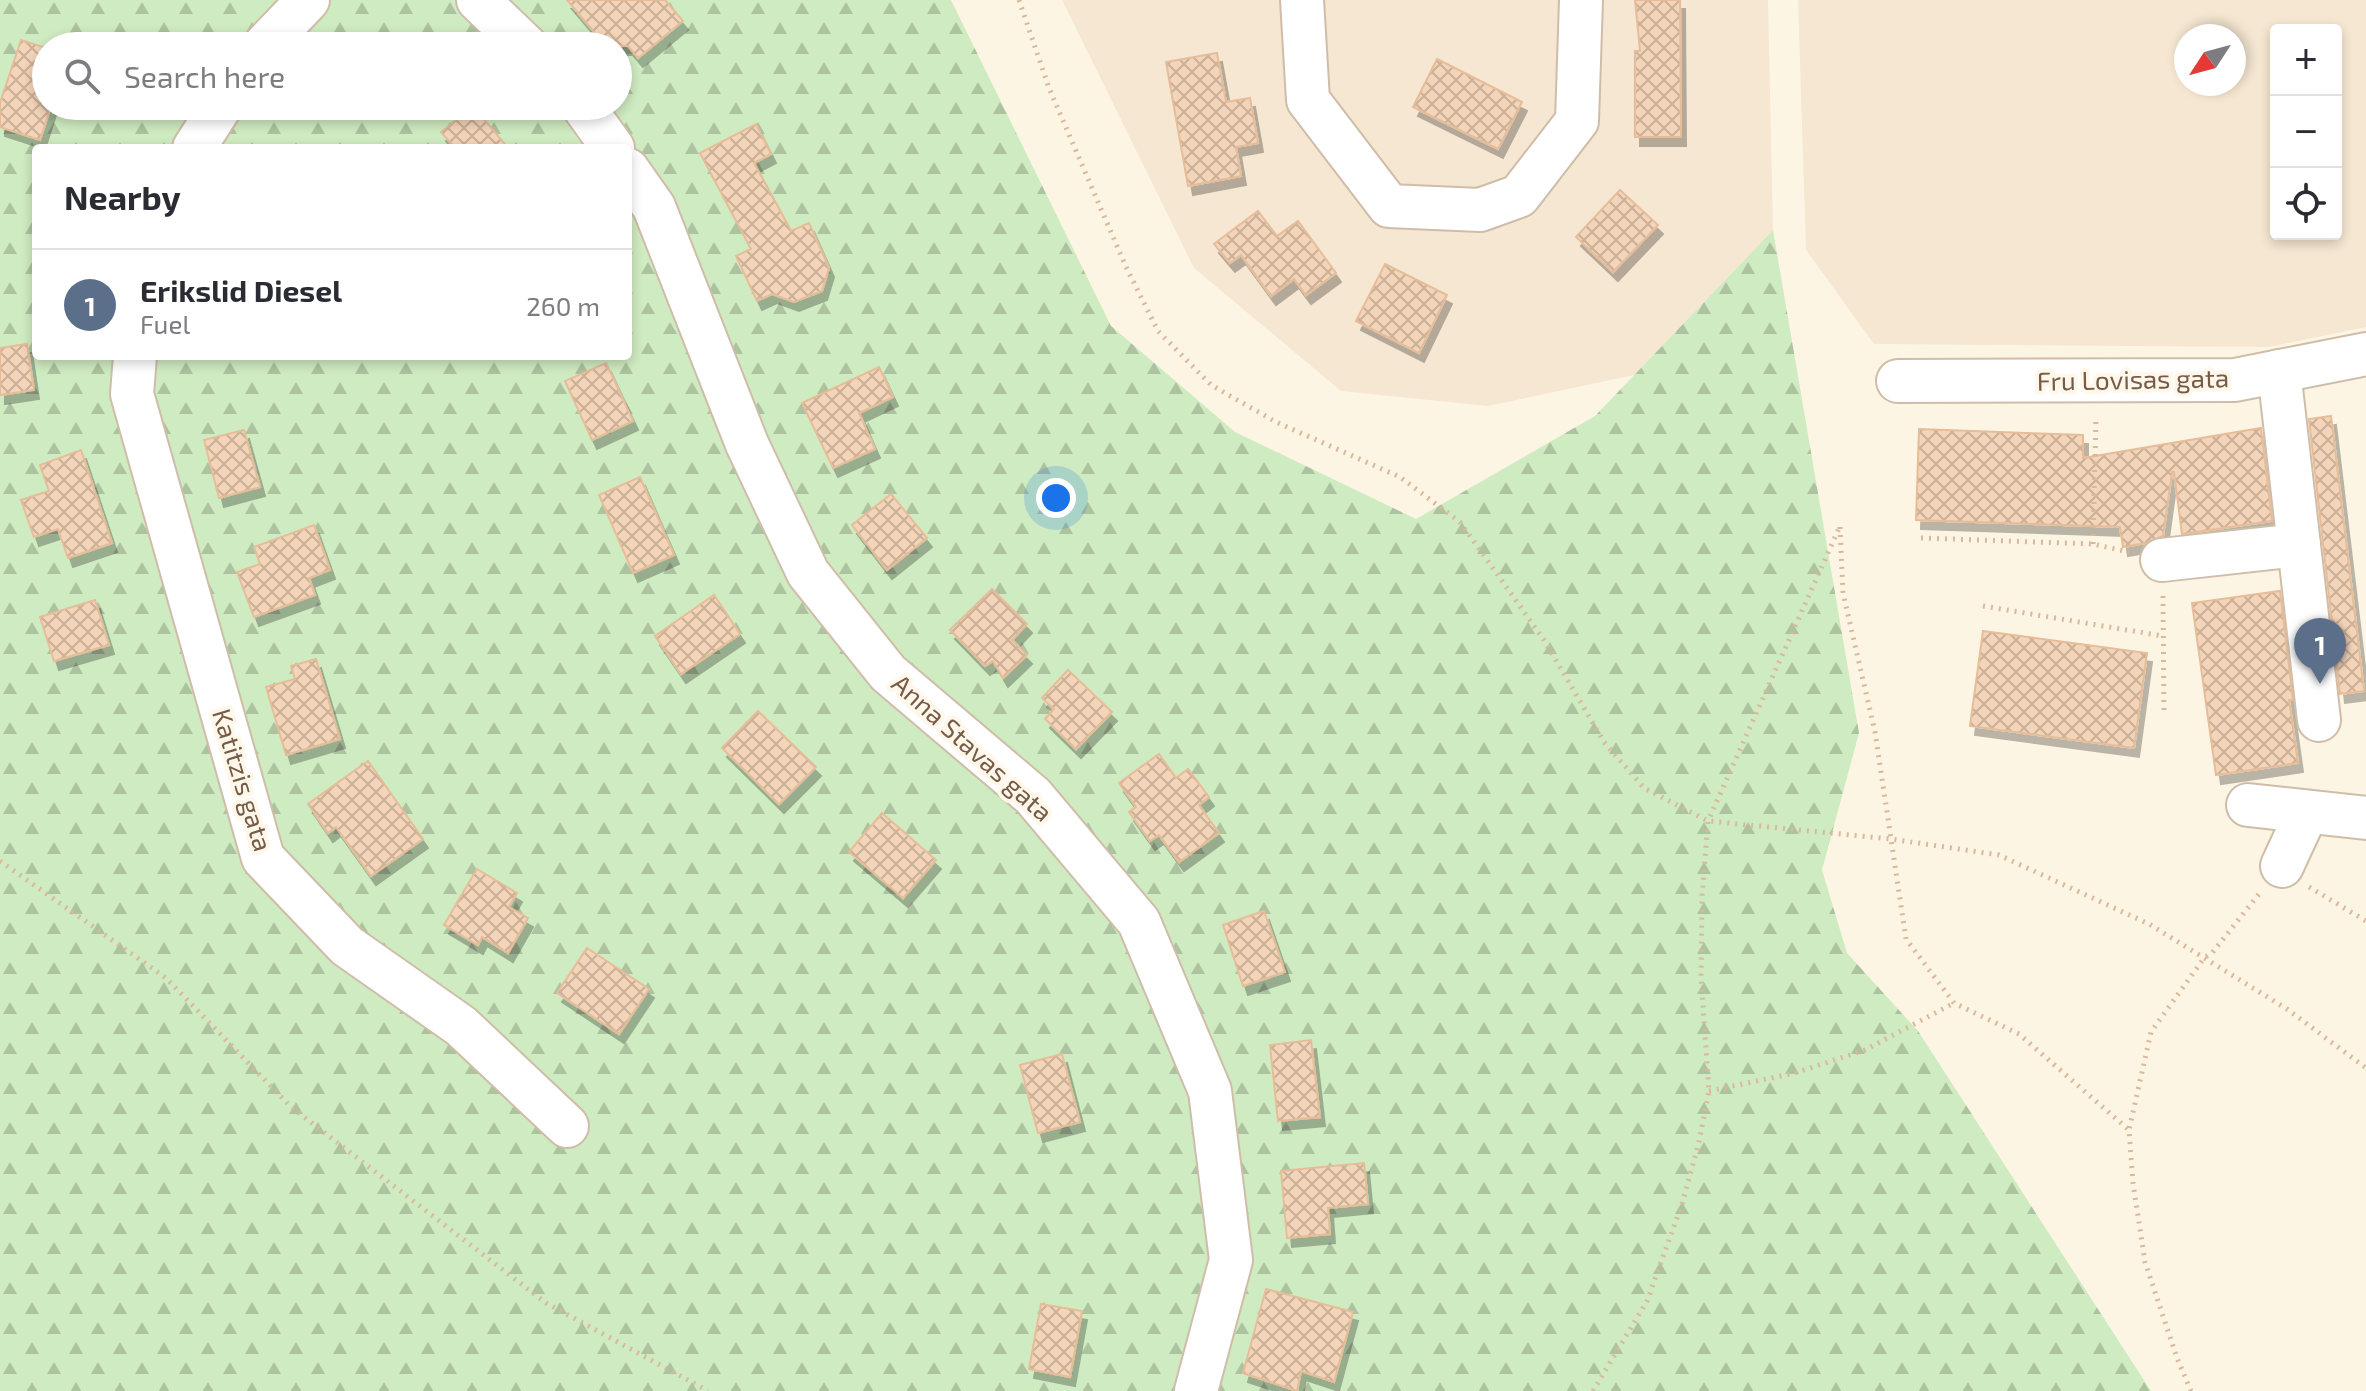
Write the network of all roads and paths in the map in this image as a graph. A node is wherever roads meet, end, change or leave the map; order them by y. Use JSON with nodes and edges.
{"nodes":[{"id":1,"x":308,"y":0,"type":"edge"},
{"id":2,"x":478,"y":0,"type":"edge"},
{"id":3,"x":1019,"y":0,"type":"edge"},
{"id":4,"x":1302,"y":0,"type":"edge"},
{"id":5,"x":1581,"y":0,"type":"edge"},
{"id":6,"x":277,"y":32,"type":"edge"},
{"id":7,"x":511,"y":32,"type":"edge"},
{"id":8,"x":212,"y":120,"type":"edge"},
{"id":9,"x":593,"y":120,"type":"edge"},
{"id":10,"x":197,"y":144,"type":"edge"},
{"id":11,"x":610,"y":144,"type":"edge"},
{"id":12,"x":632,"y":176,"type":"edge"},
{"id":13,"x":2366,"y":354,"type":"edge"},
{"id":14,"x":135,"y":360,"type":"edge"},
{"id":15,"x":2279,"y":371,"type":"junction"},
{"id":16,"x":2097,"y":380,"type":"junction"},
{"id":17,"x":1898,"y":381,"type":"dead end"},
{"id":18,"x":1921,"y":538,"type":"dead end"},
{"id":19,"x":2093,"y":544,"type":"junction"},
{"id":20,"x":2299,"y":545,"type":"junction"},
{"id":21,"x":2162,"y":560,"type":"junction"},
{"id":22,"x":1983,"y":606,"type":"dead end"},
{"id":23,"x":2163,"y":636,"type":"junction"},
{"id":24,"x":2164,"y":715,"type":"dead end"},
{"id":25,"x":2319,"y":720,"type":"dead end"},
{"id":26,"x":2248,"y":805,"type":"dead end"},
{"id":27,"x":2307,"y":812,"type":"junction"},
{"id":28,"x":2366,"y":818,"type":"edge"},
{"id":29,"x":1708,"y":821,"type":"junction"},
{"id":30,"x":1891,"y":839,"type":"junction"},
{"id":31,"x":0,"y":861,"type":"edge"},
{"id":32,"x":2282,"y":866,"type":"junction"},
{"id":33,"x":2366,"y":921,"type":"edge"},
{"id":34,"x":2204,"y":958,"type":"junction"},
{"id":35,"x":1954,"y":1003,"type":"junction"},
{"id":36,"x":2366,"y":1068,"type":"edge"},
{"id":37,"x":1709,"y":1091,"type":"junction"},
{"id":38,"x":567,"y":1126,"type":"dead end"},
{"id":39,"x":2129,"y":1130,"type":"junction"},
{"id":40,"x":708,"y":1391,"type":"edge"},
{"id":41,"x":1196,"y":1391,"type":"edge"},
{"id":42,"x":1593,"y":1391,"type":"edge"},
{"id":43,"x":2191,"y":1391,"type":"edge"}],
"edges":[{"from":1,"to":6,"type":"street"},
{"from":2,"to":7,"type":"street"},
{"from":3,"to":29,"type":"path"},
{"from":4,"to":5,"type":"street"},
{"from":8,"to":10,"type":"street"},
{"from":9,"to":11,"type":"street"},
{"from":12,"to":41,"type":"street","name":"Anna Stavas gata"},
{"from":13,"to":15,"type":"street","name":"Fru Lovisas gata"},
{"from":14,"to":38,"type":"street","name":"Katitzis gata"},
{"from":15,"to":16,"type":"street","name":"Fru Lovisas gata"},
{"from":15,"to":20,"type":"street"},
{"from":16,"to":17,"type":"street","name":"Fru Lovisas gata"},
{"from":16,"to":19,"type":"path"},
{"from":18,"to":19,"type":"path"},
{"from":19,"to":21,"type":"path"},
{"from":20,"to":21,"type":"street"},
{"from":20,"to":25,"type":"street"},
{"from":21,"to":23,"type":"path"},
{"from":22,"to":23,"type":"path"},
{"from":23,"to":24,"type":"path"},
{"from":26,"to":27,"type":"street"},
{"from":27,"to":28,"type":"street"},
{"from":27,"to":32,"type":"street"},
{"from":29,"to":30,"type":"path"},
{"from":29,"to":30,"type":"path"},
{"from":29,"to":37,"type":"path"},
{"from":30,"to":34,"type":"path"},
{"from":30,"to":35,"type":"path"},
{"from":31,"to":40,"type":"path"},
{"from":32,"to":33,"type":"path"},
{"from":32,"to":34,"type":"path"},
{"from":34,"to":36,"type":"path"},
{"from":34,"to":39,"type":"path"},
{"from":35,"to":37,"type":"path"},
{"from":35,"to":39,"type":"path"},
{"from":37,"to":42,"type":"path"},
{"from":39,"to":43,"type":"path"}]}
